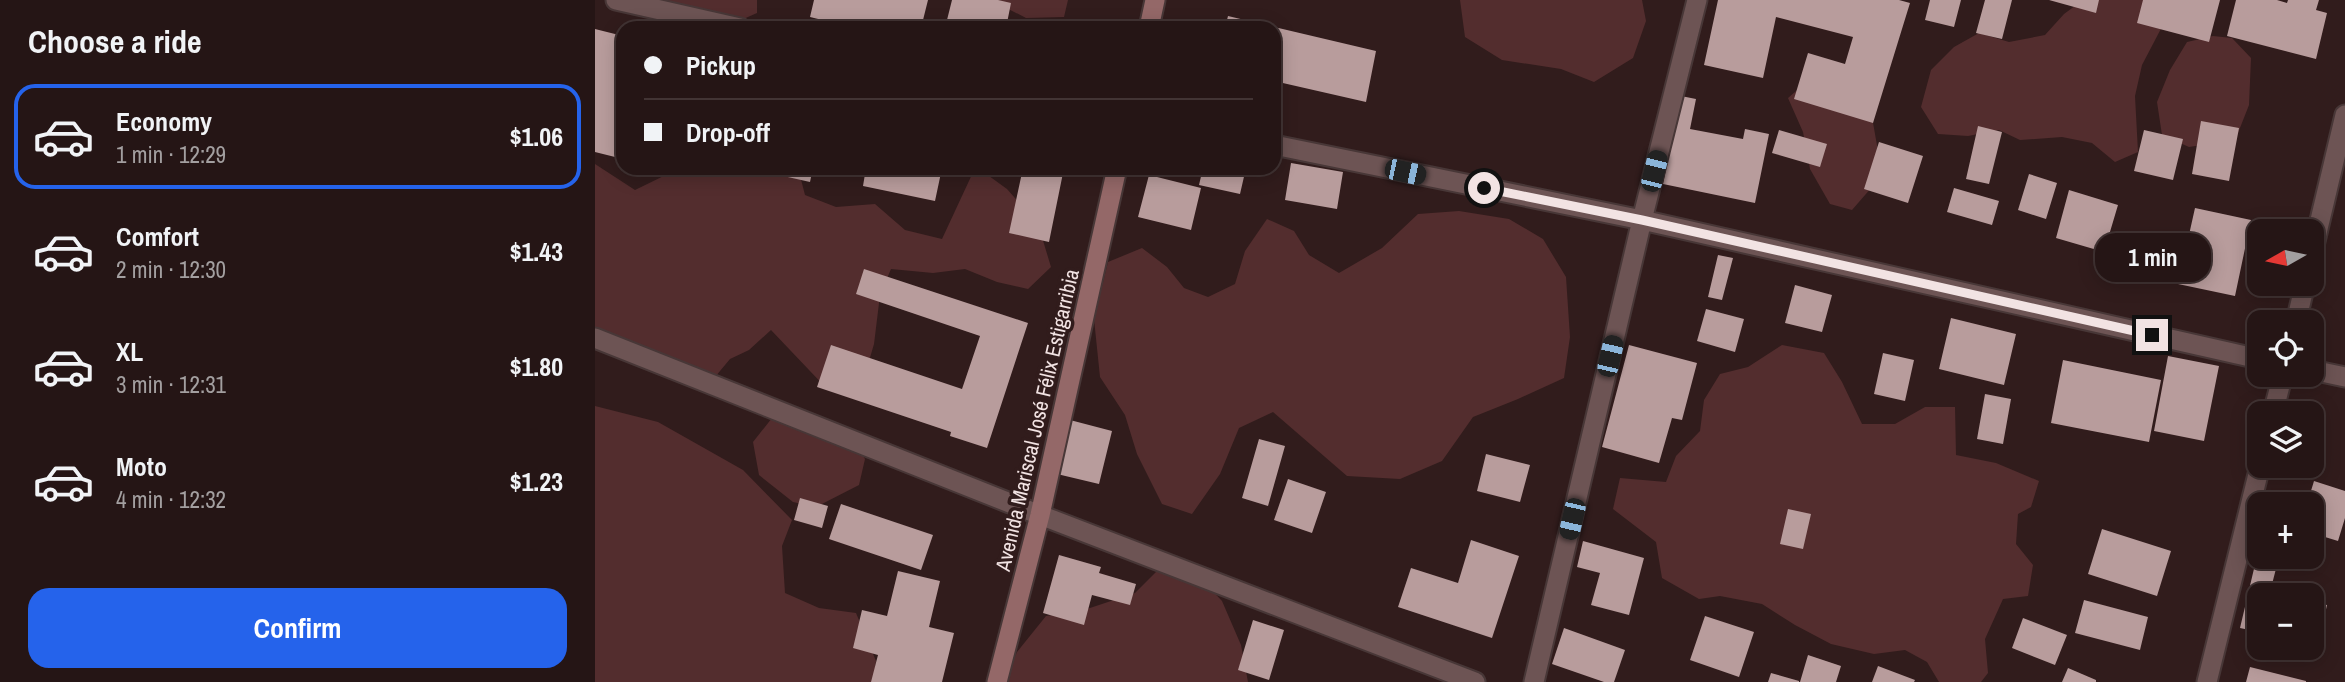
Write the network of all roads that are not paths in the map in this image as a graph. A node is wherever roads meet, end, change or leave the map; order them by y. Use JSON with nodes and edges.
{"nodes":[{"id":1,"x":616,"y":0,"type":"edge"},
{"id":2,"x":1155,"y":0,"type":"edge"},
{"id":3,"x":1697,"y":0,"type":"edge"},
{"id":4,"x":709,"y":21,"type":"edge"},
{"id":5,"x":1150,"y":21,"type":"edge"},
{"id":6,"x":2345,"y":115,"type":"edge"},
{"id":7,"x":1281,"y":146,"type":"edge"},
{"id":8,"x":1115,"y":175,"type":"edge"},
{"id":9,"x":2320,"y":219,"type":"edge"},
{"id":10,"x":1642,"y":220,"type":"junction"},
{"id":11,"x":595,"y":338,"type":"edge"},
{"id":12,"x":2247,"y":356,"type":"edge"},
{"id":13,"x":2324,"y":373,"type":"edge"},
{"id":14,"x":2345,"y":377,"type":"edge"},
{"id":15,"x":2257,"y":478,"type":"edge"},
{"id":16,"x":1040,"y":515,"type":"junction"},
{"id":17,"x":997,"y":682,"type":"edge"},
{"id":18,"x":1475,"y":682,"type":"edge"},
{"id":19,"x":1534,"y":682,"type":"edge"},
{"id":20,"x":2207,"y":682,"type":"edge"}],
"edges":[{"from":1,"to":4,"type":"street"},
{"from":2,"to":5,"type":"main road"},
{"from":3,"to":10,"type":"street"},
{"from":6,"to":9,"type":"street"},
{"from":7,"to":10,"type":"street"},
{"from":8,"to":16,"type":"main road","name":"Avenida Mariscal José Félix Estigarribia"},
{"from":10,"to":12,"type":"street"},
{"from":10,"to":19,"type":"street"},
{"from":11,"to":16,"type":"street"},
{"from":13,"to":14,"type":"street"},
{"from":15,"to":20,"type":"street"},
{"from":16,"to":17,"type":"main road","name":"Avenida Mariscal José Félix Estigarribia"},
{"from":16,"to":18,"type":"street"}]}
